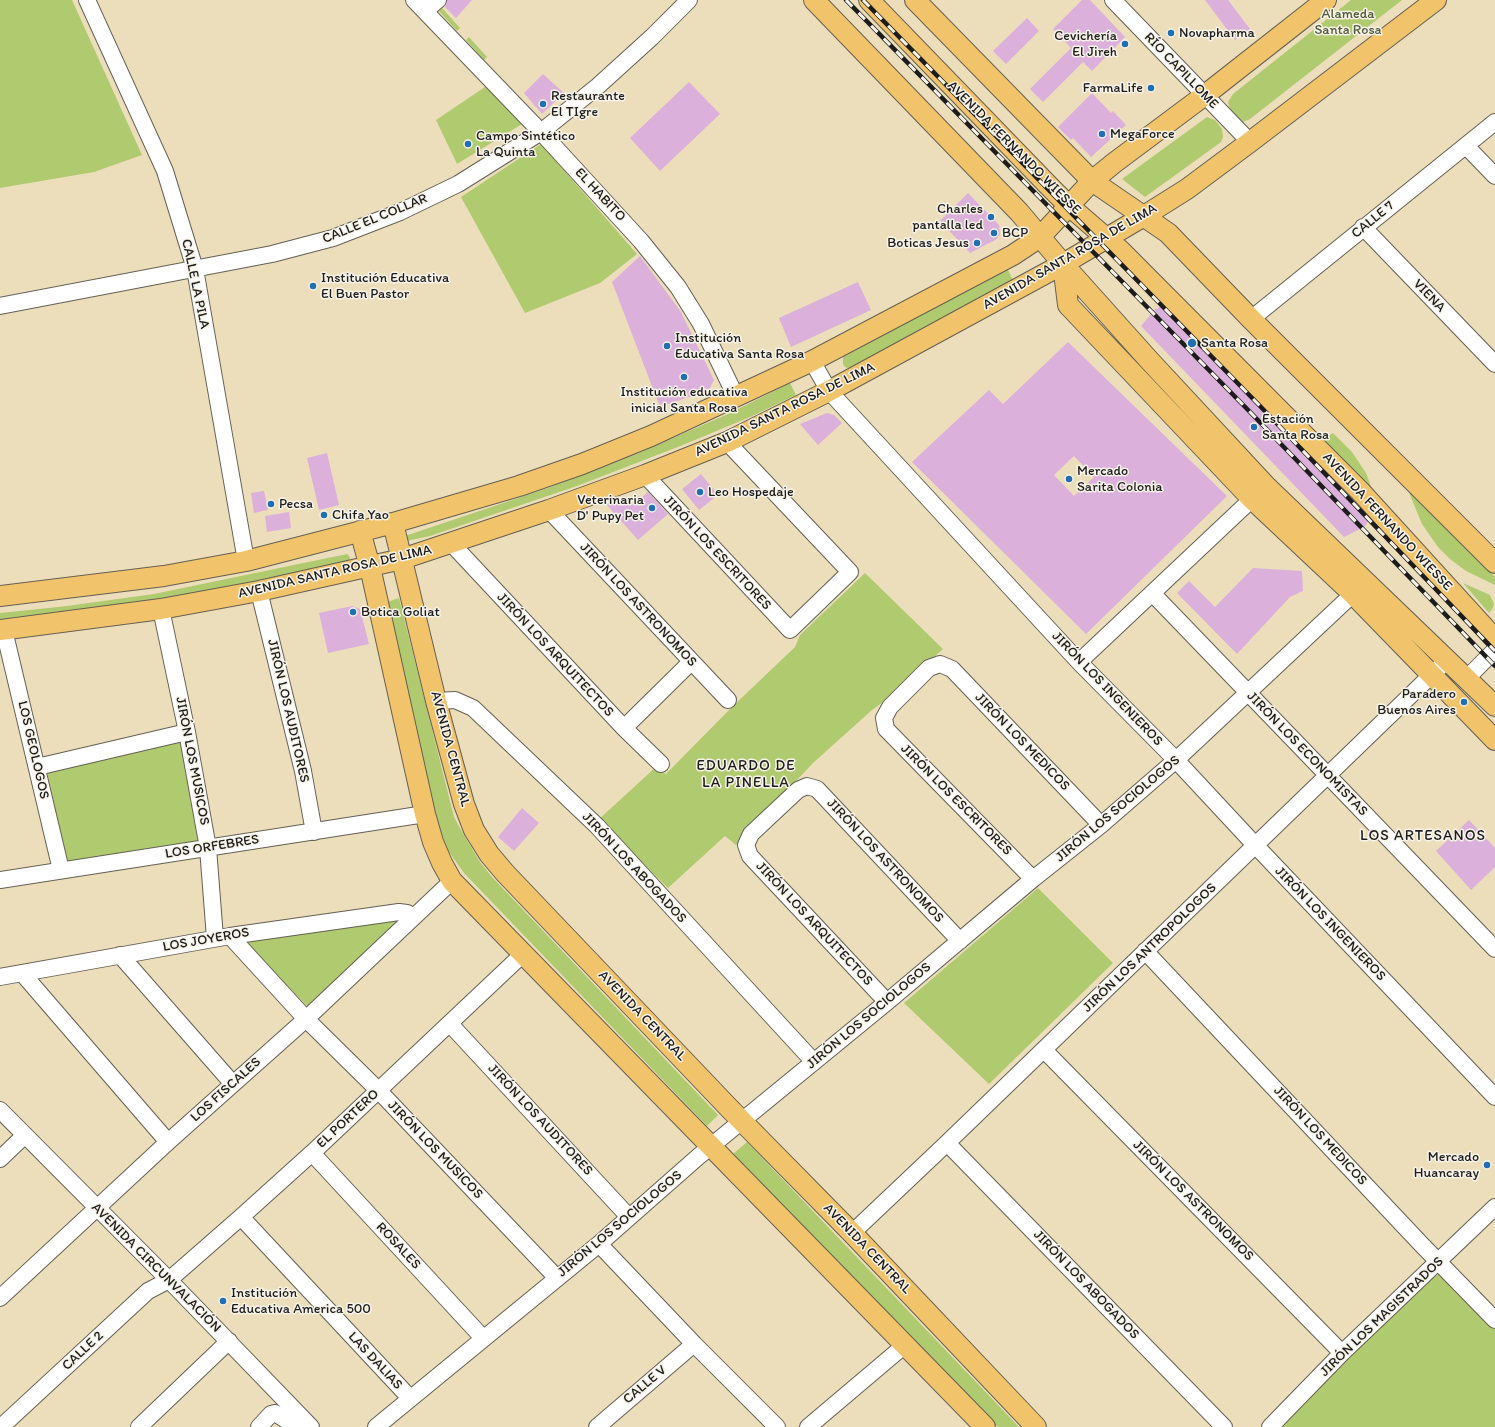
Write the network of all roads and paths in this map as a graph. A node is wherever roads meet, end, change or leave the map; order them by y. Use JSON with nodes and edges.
{"nodes":[{"id":1,"x":87,"y":0,"type":"edge"},
{"id":2,"x":438,"y":0,"type":"edge"},
{"id":3,"x":689,"y":0,"type":"edge"},
{"id":4,"x":814,"y":0,"type":"edge"},
{"id":5,"x":869,"y":0,"type":"edge"},
{"id":6,"x":915,"y":0,"type":"edge"},
{"id":7,"x":1113,"y":0,"type":"edge"},
{"id":8,"x":1326,"y":0,"type":"edge"},
{"id":9,"x":1436,"y":0,"type":"edge"},
{"id":10,"x":420,"y":6,"type":"edge"},
{"id":11,"x":1205,"y":95,"type":"junction"},
{"id":12,"x":1495,"y":122,"type":"edge"},
{"id":13,"x":541,"y":132,"type":"junction"},
{"id":14,"x":1250,"y":142,"type":"junction"},
{"id":15,"x":1466,"y":146,"type":"junction"},
{"id":16,"x":1495,"y":176,"type":"edge"},
{"id":17,"x":1092,"y":181,"type":"junction"},
{"id":18,"x":1068,"y":205,"type":"junction"},
{"id":19,"x":1144,"y":216,"type":"junction"},
{"id":20,"x":1363,"y":227,"type":"junction"},
{"id":21,"x":1040,"y":236,"type":"junction"},
{"id":22,"x":1107,"y":237,"type":"junction"},
{"id":23,"x":1013,"y":255,"type":"junction"},
{"id":24,"x":1063,"y":264,"type":"junction"},
{"id":25,"x":195,"y":269,"type":"junction"},
{"id":26,"x":1033,"y":281,"type":"junction"},
{"id":27,"x":942,"y":292,"type":"junction"},
{"id":28,"x":0,"y":306,"type":"edge"},
{"id":29,"x":1251,"y":319,"type":"junction"},
{"id":30,"x":958,"y":321,"type":"junction"},
{"id":31,"x":812,"y":361,"type":"junction"},
{"id":32,"x":1495,"y":364,"type":"edge"},
{"id":33,"x":829,"y":391,"type":"junction"},
{"id":34,"x":736,"y":397,"type":"junction"},
{"id":35,"x":727,"y":442,"type":"junction"},
{"id":36,"x":645,"y":475,"type":"junction"},
{"id":37,"x":1252,"y":499,"type":"junction"},
{"id":38,"x":549,"y":510,"type":"junction"},
{"id":39,"x":393,"y":522,"type":"junction"},
{"id":40,"x":360,"y":531,"type":"junction"},
{"id":41,"x":451,"y":543,"type":"junction"},
{"id":42,"x":402,"y":559,"type":"junction"},
{"id":43,"x":246,"y":561,"type":"junction"},
{"id":44,"x":1495,"y":563,"type":"edge"},
{"id":45,"x":370,"y":567,"type":"junction"},
{"id":46,"x":260,"y":591,"type":"junction"},
{"id":47,"x":1153,"y":594,"type":"junction"},
{"id":48,"x":1353,"y":594,"type":"junction"},
{"id":49,"x":0,"y":596,"type":"edge"},
{"id":50,"x":161,"y":609,"type":"junction"},
{"id":51,"x":2,"y":630,"type":"edge"},
{"id":52,"x":1495,"y":639,"type":"edge"},
{"id":53,"x":1495,"y":650,"type":"edge"},
{"id":54,"x":1446,"y":661,"type":"junction"},
{"id":55,"x":691,"y":662,"type":"junction"},
{"id":56,"x":1079,"y":662,"type":"junction"},
{"id":57,"x":940,"y":664,"type":"joint"},
{"id":58,"x":1432,"y":675,"type":"junction"},
{"id":59,"x":1466,"y":679,"type":"junction"},
{"id":60,"x":1248,"y":694,"type":"junction"},
{"id":61,"x":728,"y":700,"type":"dead end"},
{"id":62,"x":436,"y":701,"type":"junction"},
{"id":63,"x":1493,"y":701,"type":"edge"},
{"id":64,"x":624,"y":728,"type":"junction"},
{"id":65,"x":187,"y":732,"type":"junction"},
{"id":66,"x":1495,"y":740,"type":"edge"},
{"id":67,"x":1176,"y":760,"type":"junction"},
{"id":68,"x":661,"y":764,"type":"dead end"},
{"id":69,"x":37,"y":767,"type":"junction"},
{"id":70,"x":1328,"y":775,"type":"junction"},
{"id":71,"x":807,"y":786,"type":"joint"},
{"id":72,"x":425,"y":814,"type":"junction"},
{"id":73,"x":1101,"y":825,"type":"junction"},
{"id":74,"x":314,"y":832,"type":"junction"},
{"id":75,"x":1256,"y":846,"type":"junction"},
{"id":76,"x":208,"y":848,"type":"junction"},
{"id":77,"x":61,"y":870,"type":"junction"},
{"id":78,"x":1033,"y":879,"type":"junction"},
{"id":79,"x":0,"y":880,"type":"edge"},
{"id":80,"x":452,"y":881,"type":"junction"},
{"id":81,"x":413,"y":917,"type":"junction"},
{"id":82,"x":223,"y":937,"type":"junction"},
{"id":83,"x":960,"y":941,"type":"junction"},
{"id":84,"x":1495,"y":949,"type":"edge"},
{"id":85,"x":1145,"y":951,"type":"junction"},
{"id":86,"x":523,"y":954,"type":"junction"},
{"id":87,"x":120,"y":956,"type":"junction"},
{"id":88,"x":22,"y":973,"type":"junction"},
{"id":89,"x":0,"y":977,"type":"edge"},
{"id":90,"x":887,"y":1002,"type":"junction"},
{"id":91,"x":306,"y":1018,"type":"junction"},
{"id":92,"x":450,"y":1024,"type":"junction"},
{"id":93,"x":1044,"y":1050,"type":"junction"},
{"id":94,"x":814,"y":1062,"type":"junction"},
{"id":95,"x":233,"y":1084,"type":"junction"},
{"id":96,"x":378,"y":1090,"type":"junction"},
{"id":97,"x":1495,"y":1097,"type":"edge"},
{"id":98,"x":0,"y":1110,"type":"edge"},
{"id":99,"x":742,"y":1121,"type":"junction"},
{"id":100,"x":25,"y":1135,"type":"junction"},
{"id":101,"x":168,"y":1142,"type":"junction"},
{"id":102,"x":947,"y":1143,"type":"junction"},
{"id":103,"x":711,"y":1146,"type":"junction"},
{"id":104,"x":312,"y":1153,"type":"junction"},
{"id":105,"x":0,"y":1159,"type":"edge"},
{"id":106,"x":1495,"y":1207,"type":"edge"},
{"id":107,"x":97,"y":1208,"type":"junction"},
{"id":108,"x":241,"y":1217,"type":"junction"},
{"id":109,"x":629,"y":1217,"type":"junction"},
{"id":110,"x":852,"y":1233,"type":"junction"},
{"id":111,"x":599,"y":1244,"type":"junction"},
{"id":112,"x":1439,"y":1262,"type":"junction"},
{"id":113,"x":556,"y":1278,"type":"junction"},
{"id":114,"x":169,"y":1280,"type":"junction"},
{"id":115,"x":0,"y":1298,"type":"edge"},
{"id":116,"x":1495,"y":1320,"type":"edge"},
{"id":117,"x":483,"y":1338,"type":"junction"},
{"id":118,"x":229,"y":1341,"type":"junction"},
{"id":119,"x":694,"y":1344,"type":"junction"},
{"id":120,"x":905,"y":1345,"type":"junction"},
{"id":121,"x":1342,"y":1353,"type":"junction"},
{"id":122,"x":410,"y":1398,"type":"junction"},
{"id":123,"x":1,"y":1427,"type":"edge"},
{"id":124,"x":139,"y":1427,"type":"edge"},
{"id":125,"x":259,"y":1427,"type":"edge"},
{"id":126,"x":297,"y":1427,"type":"edge"},
{"id":127,"x":311,"y":1427,"type":"edge"},
{"id":128,"x":376,"y":1427,"type":"edge"},
{"id":129,"x":596,"y":1427,"type":"edge"},
{"id":130,"x":777,"y":1427,"type":"edge"},
{"id":131,"x":808,"y":1427,"type":"edge"},
{"id":132,"x":985,"y":1427,"type":"edge"},
{"id":133,"x":1036,"y":1427,"type":"edge"},
{"id":134,"x":1224,"y":1427,"type":"edge"},
{"id":135,"x":1270,"y":1427,"type":"edge"}],
"edges":[{"from":1,"to":25,"type":"street","name":"CALLE LA PILA"},
{"from":2,"to":10,"type":"street"},
{"from":3,"to":13,"type":"street","name":"CALLE EL COLLAR"},
{"from":4,"to":21,"type":"main road"},
{"from":5,"to":18,"type":"main road","name":"AVENIDA FERNANDO WIESSE"},
{"from":6,"to":17,"type":"main road"},
{"from":7,"to":11,"type":"street","name":"RÍO CAPILLOME"},
{"from":8,"to":11,"type":"main road"},
{"from":9,"to":14,"type":"main road","name":"AVENIDA SANTA ROSA DE LIMA"},
{"from":10,"to":13,"type":"street","name":"EL HABITO"},
{"from":11,"to":14,"type":"street","name":"RÍO CAPILLOME"},
{"from":11,"to":17,"type":"main road"},
{"from":12,"to":15,"type":"street","name":"CALLE 7"},
{"from":13,"to":25,"type":"street","name":"CALLE EL COLLAR"},
{"from":13,"to":34,"type":"street","name":"EL HABITO"},
{"from":14,"to":19,"type":"main road","name":"AVENIDA SANTA ROSA DE LIMA"},
{"from":15,"to":16,"type":"street"},
{"from":15,"to":20,"type":"street","name":"CALLE 7"},
{"from":17,"to":18,"type":"main road"},
{"from":17,"to":19,"type":"main road"},
{"from":18,"to":21,"type":"main road"},
{"from":18,"to":22,"type":"main road","name":"AVENIDA FERNANDO WIESSE"},
{"from":19,"to":22,"type":"main road","name":"AVENIDA SANTA ROSA DE LIMA"},
{"from":19,"to":29,"type":"main road"},
{"from":20,"to":29,"type":"street","name":"CALLE 7"},
{"from":20,"to":32,"type":"street","name":"VIENA"},
{"from":21,"to":23,"type":"main road"},
{"from":21,"to":24,"type":"main road"},
{"from":22,"to":24,"type":"main road","name":"AVENIDA SANTA ROSA DE LIMA"},
{"from":22,"to":52,"type":"main road","name":"AVENIDA FERNANDO WIESSE"},
{"from":23,"to":26,"type":"main road"},
{"from":23,"to":27,"type":"main road"},
{"from":24,"to":26,"type":"main road","name":"AVENIDA SANTA ROSA DE LIMA"},
{"from":24,"to":37,"type":"main road"},
{"from":24,"to":54,"type":"main road"},
{"from":25,"to":28,"type":"street","name":"CALLE EL COLLAR"},
{"from":25,"to":43,"type":"street","name":"CALLE LA PILA"},
{"from":26,"to":30,"type":"main road","name":"AVENIDA SANTA ROSA DE LIMA"},
{"from":27,"to":30,"type":"main road"},
{"from":27,"to":31,"type":"main road"},
{"from":29,"to":44,"type":"main road"},
{"from":30,"to":33,"type":"main road","name":"AVENIDA SANTA ROSA DE LIMA"},
{"from":31,"to":33,"type":"street","name":"JIRÓN LOS INGENIEROS"},
{"from":31,"to":34,"type":"main road"},
{"from":33,"to":35,"type":"main road","name":"AVENIDA SANTA ROSA DE LIMA"},
{"from":33,"to":56,"type":"street","name":"JIRÓN LOS INGENIEROS"},
{"from":34,"to":39,"type":"main road"},
{"from":35,"to":36,"type":"main road","name":"AVENIDA SANTA ROSA DE LIMA"},
{"from":35,"to":36,"type":"street","name":"JIRÓN LOS ESCRITORES"},
{"from":36,"to":38,"type":"main road","name":"AVENIDA SANTA ROSA DE LIMA"},
{"from":37,"to":47,"type":"street"},
{"from":37,"to":48,"type":"main road"},
{"from":38,"to":41,"type":"main road","name":"AVENIDA SANTA ROSA DE LIMA"},
{"from":38,"to":55,"type":"street","name":"JIRÓN LOS ASTRONOMOS"},
{"from":39,"to":40,"type":"main road"},
{"from":39,"to":42,"type":"main road","name":"AVENIDA CENTRAL"},
{"from":40,"to":43,"type":"main road"},
{"from":40,"to":45,"type":"main road"},
{"from":41,"to":42,"type":"main road","name":"AVENIDA SANTA ROSA DE LIMA"},
{"from":41,"to":64,"type":"street","name":"JIRÓN LOS ARQUITECTOS"},
{"from":42,"to":45,"type":"main road","name":"AVENIDA SANTA ROSA DE LIMA"},
{"from":42,"to":62,"type":"main road","name":"AVENIDA CENTRAL"},
{"from":43,"to":49,"type":"main road"},
{"from":45,"to":46,"type":"main road","name":"AVENIDA SANTA ROSA DE LIMA"},
{"from":45,"to":72,"type":"main road"},
{"from":46,"to":50,"type":"main road","name":"AVENIDA SANTA ROSA DE LIMA"},
{"from":46,"to":74,"type":"street","name":"JIRÓN LOS AUDITORES"},
{"from":47,"to":56,"type":"street"},
{"from":47,"to":60,"type":"street","name":"JIRÓN LOS ECONOMISTAS"},
{"from":48,"to":58,"type":"main road"},
{"from":48,"to":60,"type":"street","name":"JIRÓN LOS SOCIOLOGOS"},
{"from":50,"to":51,"type":"main road","name":"AVENIDA SANTA ROSA DE LIMA"},
{"from":50,"to":65,"type":"street","name":"JIRÓN LOS MUSICOS"},
{"from":51,"to":69,"type":"street","name":"LOS GEOLOGOS"},
{"from":53,"to":59,"type":"street"},
{"from":54,"to":58,"type":"street","name":"JIRÓN LOS ANTROPOLOGOS"},
{"from":54,"to":59,"type":"main road"},
{"from":55,"to":61,"type":"street","name":"JIRÓN LOS ASTRONOMOS"},
{"from":55,"to":64,"type":"street"},
{"from":56,"to":67,"type":"street","name":"JIRÓN LOS INGENIEROS"},
{"from":57,"to":73,"type":"street","name":"JIRÓN LOS MEDICOS"},
{"from":57,"to":78,"type":"street","name":"JIRÓN LOS ESCRITORES"},
{"from":58,"to":66,"type":"main road"},
{"from":58,"to":70,"type":"street","name":"JIRÓN LOS ANTROPOLOGOS"},
{"from":59,"to":63,"type":"main road"},
{"from":60,"to":67,"type":"street","name":"JIRÓN LOS SOCIOLOGOS"},
{"from":60,"to":70,"type":"street","name":"JIRÓN LOS ECONOMISTAS"},
{"from":62,"to":94,"type":"street","name":"JIRÓN LOS ABOGADOS"},
{"from":62,"to":99,"type":"main road","name":"AVENIDA CENTRAL"},
{"from":64,"to":68,"type":"street","name":"JIRÓN LOS ARQUITECTOS"},
{"from":65,"to":69,"type":"street"},
{"from":65,"to":76,"type":"street","name":"JIRÓN LOS MUSICOS"},
{"from":67,"to":73,"type":"street","name":"JIRÓN LOS SOCIOLOGOS"},
{"from":67,"to":75,"type":"street","name":"JIRÓN LOS INGENIEROS"},
{"from":69,"to":77,"type":"street","name":"LOS GEOLOGOS"},
{"from":70,"to":75,"type":"street","name":"JIRÓN LOS ANTROPOLOGOS"},
{"from":70,"to":84,"type":"street","name":"JIRÓN LOS ECONOMISTAS"},
{"from":71,"to":83,"type":"street","name":"JIRÓN LOS ASTRONOMOS"},
{"from":71,"to":90,"type":"street","name":"JIRÓN LOS ARQUITECTOS"},
{"from":72,"to":74,"type":"street","name":"LOS ORFEBRES"},
{"from":72,"to":80,"type":"main road"},
{"from":73,"to":78,"type":"street","name":"JIRÓN LOS SOCIOLOGOS"},
{"from":74,"to":76,"type":"street","name":"LOS ORFEBRES"},
{"from":75,"to":85,"type":"street","name":"JIRÓN LOS ANTROPOLOGOS"},
{"from":75,"to":97,"type":"street","name":"JIRÓN LOS INGENIEROS"},
{"from":76,"to":77,"type":"street","name":"LOS ORFEBRES"},
{"from":76,"to":82,"type":"street","name":"JIRÓN LOS MUSICOS"},
{"from":77,"to":79,"type":"street","name":"LOS ORFEBRES"},
{"from":78,"to":83,"type":"street","name":"JIRÓN LOS SOCIOLOGOS"},
{"from":80,"to":81,"type":"street","name":"LOS FISCALES"},
{"from":80,"to":86,"type":"main road"},
{"from":81,"to":82,"type":"street","name":"LOS JOYEROS"},
{"from":81,"to":91,"type":"street","name":"LOS FISCALES"},
{"from":82,"to":87,"type":"street","name":"LOS JOYEROS"},
{"from":82,"to":91,"type":"street","name":"JIRÓN LOS MUSICOS"},
{"from":83,"to":90,"type":"street","name":"JIRÓN LOS SOCIOLOGOS"},
{"from":85,"to":93,"type":"street","name":"JIRÓN LOS ANTROPOLOGOS"},
{"from":85,"to":112,"type":"street","name":"JIRÓN LOS MEDICOS"},
{"from":86,"to":92,"type":"street","name":"EL PORTERO"},
{"from":86,"to":103,"type":"main road"},
{"from":87,"to":88,"type":"street","name":"LOS JOYEROS"},
{"from":87,"to":95,"type":"street"},
{"from":88,"to":89,"type":"street","name":"LOS JOYEROS"},
{"from":88,"to":101,"type":"street"},
{"from":90,"to":94,"type":"street","name":"JIRÓN LOS SOCIOLOGOS"},
{"from":91,"to":95,"type":"street","name":"LOS FISCALES"},
{"from":91,"to":96,"type":"street","name":"JIRÓN LOS MUSICOS"},
{"from":92,"to":96,"type":"street","name":"EL PORTERO"},
{"from":92,"to":109,"type":"street","name":"JIRÓN LOS AUDITORES"},
{"from":93,"to":102,"type":"street","name":"JIRÓN LOS ANTROPOLOGOS"},
{"from":93,"to":121,"type":"street","name":"JIRÓN LOS ASTRONOMOS"},
{"from":94,"to":99,"type":"street","name":"JIRÓN LOS SOCIOLOGOS"},
{"from":95,"to":101,"type":"street","name":"LOS FISCALES"},
{"from":96,"to":104,"type":"street","name":"EL PORTERO"},
{"from":96,"to":113,"type":"street","name":"JIRÓN LOS MUSICOS"},
{"from":98,"to":100,"type":"street","name":"AVENIDA CIRCUNVALACIÓN"},
{"from":99,"to":103,"type":"street","name":"JIRÓN LOS SOCIOLOGOS"},
{"from":99,"to":110,"type":"main road","name":"AVENIDA CENTRAL"},
{"from":100,"to":105,"type":"street"},
{"from":100,"to":107,"type":"street","name":"AVENIDA CIRCUNVALACIÓN"},
{"from":101,"to":107,"type":"street","name":"LOS FISCALES"},
{"from":102,"to":110,"type":"street","name":"JIRÓN LOS ANTROPOLOGOS"},
{"from":102,"to":134,"type":"street","name":"JIRÓN LOS ABOGADOS"},
{"from":103,"to":109,"type":"street","name":"JIRÓN LOS SOCIOLOGOS"},
{"from":103,"to":120,"type":"main road"},
{"from":104,"to":108,"type":"street","name":"EL PORTERO"},
{"from":104,"to":117,"type":"street","name":"ROSALES"},
{"from":106,"to":112,"type":"street","name":"JIRÓN LOS MAGISTRADOS"},
{"from":107,"to":114,"type":"street","name":"AVENIDA CIRCUNVALACIÓN"},
{"from":107,"to":115,"type":"street","name":"LOS FISCALES"},
{"from":108,"to":114,"type":"street","name":"EL PORTERO"},
{"from":108,"to":122,"type":"street","name":"LAS DALIAS"},
{"from":109,"to":111,"type":"street","name":"JIRÓN LOS SOCIOLOGOS"},
{"from":110,"to":133,"type":"main road","name":"AVENIDA CENTRAL"},
{"from":111,"to":113,"type":"street","name":"JIRÓN LOS SOCIOLOGOS"},
{"from":111,"to":119,"type":"street"},
{"from":112,"to":116,"type":"street","name":"JIRÓN LOS MEDICOS"},
{"from":112,"to":121,"type":"street","name":"JIRÓN LOS MAGISTRADOS"},
{"from":113,"to":117,"type":"street","name":"JIRÓN LOS SOCIOLOGOS"},
{"from":114,"to":118,"type":"street","name":"AVENIDA CIRCUNVALACIÓN"},
{"from":114,"to":123,"type":"street","name":"CALLE 2"},
{"from":117,"to":122,"type":"street","name":"JIRÓN LOS SOCIOLOGOS"},
{"from":118,"to":124,"type":"street"},
{"from":118,"to":127,"type":"street","name":"AVENIDA CIRCUNVALACIÓN"},
{"from":119,"to":129,"type":"street","name":"CALLE V"},
{"from":119,"to":130,"type":"street"},
{"from":120,"to":131,"type":"street"},
{"from":120,"to":132,"type":"main road"},
{"from":121,"to":135,"type":"street","name":"JIRÓN LOS MAGISTRADOS"},
{"from":122,"to":128,"type":"street","name":"JIRÓN LOS SOCIOLOGOS"},
{"from":125,"to":126,"type":"street"}]}
